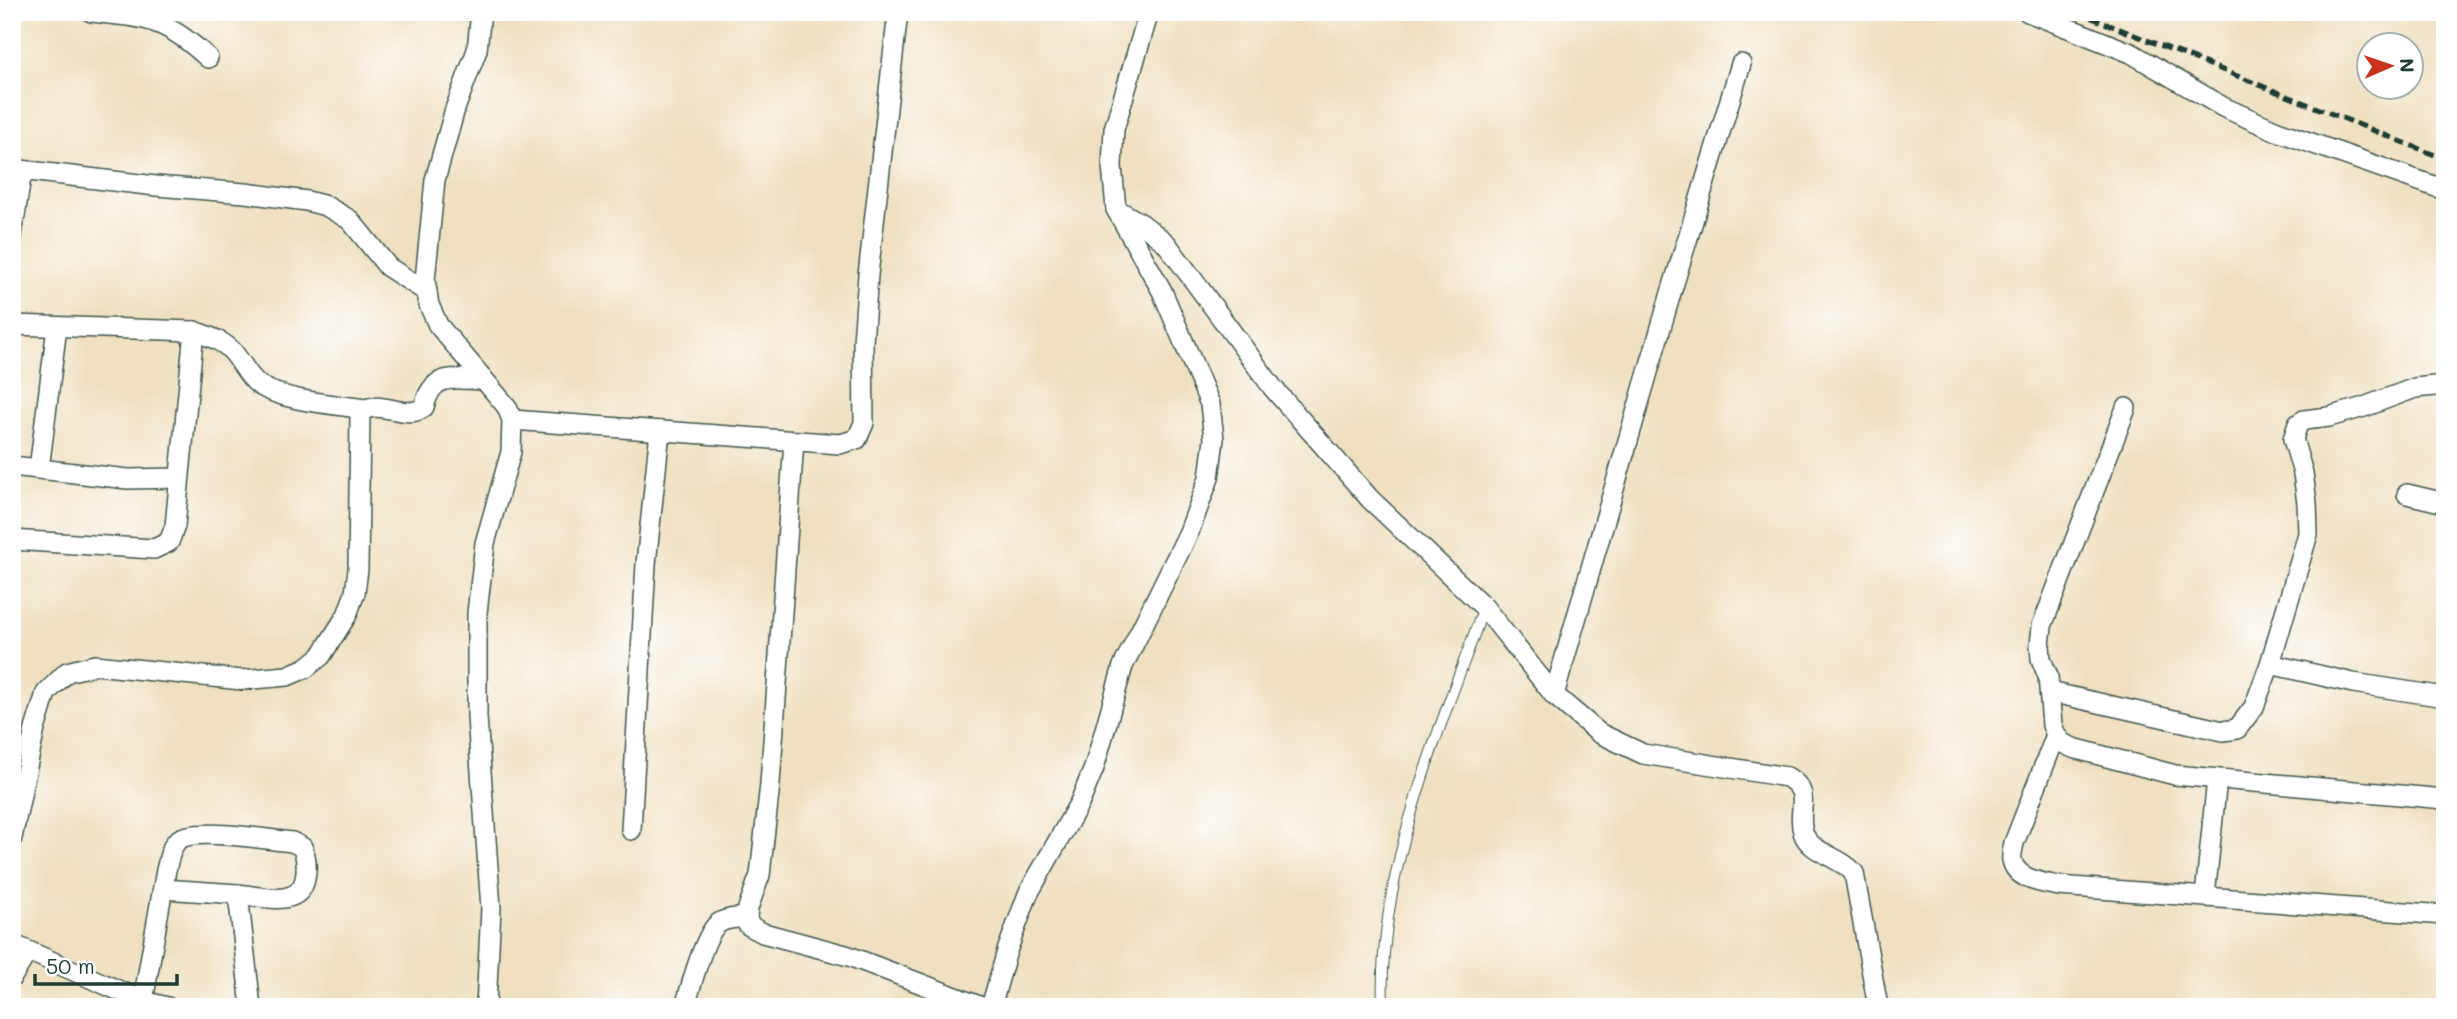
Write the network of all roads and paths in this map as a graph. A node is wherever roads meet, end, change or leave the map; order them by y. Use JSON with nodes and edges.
{"nodes":[{"id":1,"x":92,"y":12,"type":"edge"},
{"id":2,"x":481,"y":12,"type":"edge"},
{"id":3,"x":898,"y":12,"type":"edge"},
{"id":4,"x":1149,"y":12,"type":"edge"},
{"id":5,"x":2028,"y":12,"type":"edge"},
{"id":6,"x":208,"y":58,"type":"dead end"},
{"id":7,"x":1741,"y":64,"type":"dead end"},
{"id":8,"x":17,"y":170,"type":"edge"},
{"id":9,"x":2445,"y":190,"type":"edge"},
{"id":10,"x":1116,"y":209,"type":"junction"},
{"id":11,"x":12,"y":235,"type":"edge"},
{"id":12,"x":427,"y":292,"type":"junction"},
{"id":13,"x":12,"y":326,"type":"edge"},
{"id":14,"x":57,"y":327,"type":"junction"},
{"id":15,"x":194,"y":331,"type":"junction"},
{"id":16,"x":482,"y":380,"type":"junction"},
{"id":17,"x":2445,"y":385,"type":"edge"},
{"id":18,"x":2126,"y":408,"type":"dead end"},
{"id":19,"x":365,"y":409,"type":"junction"},
{"id":20,"x":512,"y":420,"type":"junction"},
{"id":21,"x":660,"y":431,"type":"junction"},
{"id":22,"x":793,"y":440,"type":"junction"},
{"id":23,"x":12,"y":466,"type":"edge"},
{"id":24,"x":39,"y":469,"type":"junction"},
{"id":25,"x":179,"y":478,"type":"junction"},
{"id":26,"x":2407,"y":494,"type":"dead end"},
{"id":27,"x":2445,"y":503,"type":"edge"},
{"id":28,"x":12,"y":540,"type":"edge"},
{"id":29,"x":1484,"y":607,"type":"junction"},
{"id":30,"x":2270,"y":664,"type":"junction"},
{"id":31,"x":2050,"y":692,"type":"junction"},
{"id":32,"x":1554,"y":695,"type":"junction"},
{"id":33,"x":2445,"y":696,"type":"edge"},
{"id":34,"x":2056,"y":736,"type":"junction"},
{"id":35,"x":2217,"y":779,"type":"junction"},
{"id":36,"x":2445,"y":799,"type":"edge"},
{"id":37,"x":631,"y":830,"type":"dead end"},
{"id":38,"x":12,"y":838,"type":"edge"},
{"id":39,"x":163,"y":889,"type":"junction"},
{"id":40,"x":238,"y":894,"type":"junction"},
{"id":41,"x":2206,"y":896,"type":"junction"},
{"id":42,"x":2445,"y":915,"type":"edge"},
{"id":43,"x":747,"y":917,"type":"junction"},
{"id":44,"x":20,"y":948,"type":"edge"},
{"id":45,"x":12,"y":977,"type":"edge"},
{"id":46,"x":142,"y":1004,"type":"edge"},
{"id":47,"x":167,"y":1007,"type":"edge"},
{"id":48,"x":251,"y":1007,"type":"edge"},
{"id":49,"x":486,"y":1007,"type":"edge"},
{"id":50,"x":685,"y":1007,"type":"edge"},
{"id":51,"x":982,"y":1007,"type":"edge"},
{"id":52,"x":991,"y":1007,"type":"edge"},
{"id":53,"x":1383,"y":1007,"type":"edge"},
{"id":54,"x":1878,"y":1007,"type":"edge"}],
"edges":[{"from":1,"to":6,"type":"street"},
{"from":2,"to":12,"type":"street"},
{"from":3,"to":22,"type":"street"},
{"from":4,"to":10,"type":"street"},
{"from":5,"to":9,"type":"street"},
{"from":7,"to":32,"type":"street"},
{"from":8,"to":11,"type":"street"},
{"from":8,"to":12,"type":"street"},
{"from":10,"to":29,"type":"street"},
{"from":10,"to":52,"type":"street"},
{"from":12,"to":16,"type":"street"},
{"from":13,"to":14,"type":"street"},
{"from":14,"to":15,"type":"street"},
{"from":14,"to":24,"type":"street"},
{"from":15,"to":19,"type":"street"},
{"from":15,"to":25,"type":"street"},
{"from":16,"to":19,"type":"street"},
{"from":16,"to":20,"type":"street"},
{"from":17,"to":30,"type":"street"},
{"from":18,"to":31,"type":"street"},
{"from":19,"to":38,"type":"street"},
{"from":20,"to":21,"type":"street"},
{"from":20,"to":49,"type":"street"},
{"from":21,"to":22,"type":"street"},
{"from":21,"to":37,"type":"street"},
{"from":22,"to":43,"type":"street"},
{"from":23,"to":24,"type":"street"},
{"from":24,"to":25,"type":"street"},
{"from":25,"to":28,"type":"street"},
{"from":26,"to":27,"type":"street"},
{"from":29,"to":32,"type":"street"},
{"from":29,"to":53,"type":"lane"},
{"from":30,"to":31,"type":"street"},
{"from":30,"to":33,"type":"street"},
{"from":31,"to":34,"type":"street"},
{"from":32,"to":54,"type":"street"},
{"from":34,"to":35,"type":"street"},
{"from":34,"to":41,"type":"street"},
{"from":35,"to":36,"type":"street"},
{"from":35,"to":41,"type":"street"},
{"from":39,"to":40,"type":"street"},
{"from":39,"to":40,"type":"street"},
{"from":39,"to":46,"type":"street"},
{"from":40,"to":48,"type":"street"},
{"from":41,"to":42,"type":"street"},
{"from":43,"to":50,"type":"street"},
{"from":43,"to":51,"type":"street"},
{"from":44,"to":45,"type":"street"},
{"from":44,"to":46,"type":"street"},
{"from":46,"to":47,"type":"street"}]}
